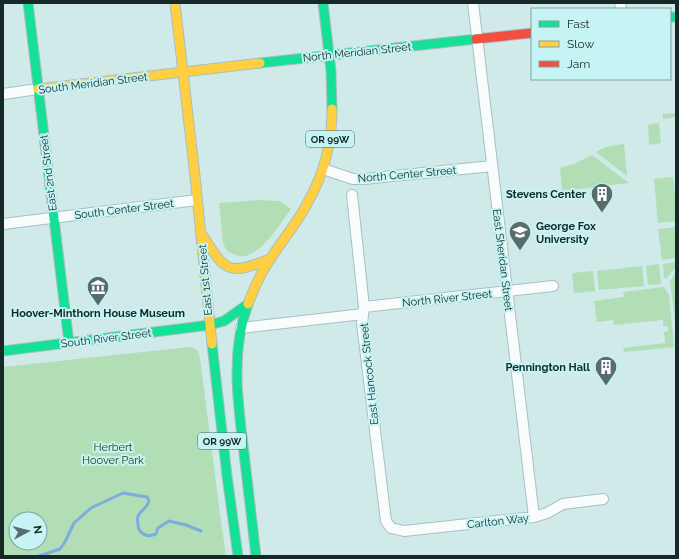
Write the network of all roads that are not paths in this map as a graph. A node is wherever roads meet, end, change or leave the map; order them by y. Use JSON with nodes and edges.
{"nodes":[{"id":1,"x":28,"y":3,"type":"edge"},
{"id":2,"x":175,"y":3,"type":"edge"},
{"id":3,"x":323,"y":3,"type":"edge"},
{"id":4,"x":473,"y":3,"type":"edge"},
{"id":5,"x":531,"y":33,"type":"edge"},
{"id":6,"x":477,"y":39,"type":"junction"},
{"id":7,"x":329,"y":55,"type":"junction"},
{"id":8,"x":183,"y":71,"type":"junction"},
{"id":9,"x":38,"y":89,"type":"junction"},
{"id":10,"x":3,"y":94,"type":"edge"},
{"id":11,"x":492,"y":166,"type":"junction"},
{"id":12,"x":323,"y":169,"type":"junction"},
{"id":13,"x":352,"y":195,"type":"dead end"},
{"id":14,"x":197,"y":200,"type":"junction"},
{"id":15,"x":54,"y":218,"type":"junction"},
{"id":16,"x":3,"y":224,"type":"edge"},
{"id":17,"x":201,"y":232,"type":"junction"},
{"id":18,"x":270,"y":260,"type":"junction"},
{"id":19,"x":553,"y":286,"type":"dead end"},
{"id":20,"x":507,"y":291,"type":"junction"},
{"id":21,"x":248,"y":304,"type":"junction"},
{"id":22,"x":364,"y":311,"type":"junction"},
{"id":23,"x":210,"y":325,"type":"junction"},
{"id":24,"x":241,"y":328,"type":"junction"},
{"id":25,"x":69,"y":343,"type":"junction"},
{"id":26,"x":3,"y":351,"type":"edge"},
{"id":27,"x":223,"y":354,"type":"dead end"},
{"id":28,"x":229,"y":374,"type":"dead end"},
{"id":29,"x":237,"y":395,"type":"junction"},
{"id":30,"x":603,"y":500,"type":"dead end"},
{"id":31,"x":534,"y":517,"type":"junction"},
{"id":32,"x":391,"y":528,"type":"joint"},
{"id":33,"x":238,"y":556,"type":"edge"},
{"id":34,"x":256,"y":556,"type":"edge"}],
"edges":[{"from":1,"to":9,"type":"main road","name":"East 2nd Street"},
{"from":2,"to":8,"type":"main road","name":"East 1st Street","number":"OR 99W"},
{"from":3,"to":7,"type":"main road","number":"OR 99W"},
{"from":4,"to":6,"type":"street","name":"East Sheridan Street"},
{"from":5,"to":6,"type":"main road","name":"North Meridian Street"},
{"from":6,"to":7,"type":"main road","name":"North Meridian Street"},
{"from":6,"to":11,"type":"street","name":"East Sheridan Street"},
{"from":7,"to":8,"type":"main road","name":"North Meridian Street"},
{"from":7,"to":12,"type":"main road","number":"OR 99W"},
{"from":8,"to":9,"type":"main road","name":"South Meridian Street"},
{"from":8,"to":14,"type":"main road","name":"East 1st Street","number":"OR 99W"},
{"from":9,"to":10,"type":"street","name":"South Meridian Street"},
{"from":9,"to":15,"type":"main road","name":"East 2nd Street"},
{"from":11,"to":12,"type":"street","name":"North Center Street"},
{"from":11,"to":20,"type":"street","name":"East Sheridan Street"},
{"from":12,"to":18,"type":"main road","number":"OR 99W"},
{"from":13,"to":22,"type":"street","name":"East Hancock Street"},
{"from":14,"to":15,"type":"street","name":"South Center Street"},
{"from":14,"to":17,"type":"main road","name":"East 1st Street","number":"OR 99W"},
{"from":15,"to":16,"type":"street","name":"South Center Street"},
{"from":15,"to":25,"type":"main road","name":"East 2nd Street"},
{"from":17,"to":18,"type":"main road"},
{"from":17,"to":23,"type":"main road","name":"East 1st Street","number":"OR 99W"},
{"from":18,"to":21,"type":"main road","number":"OR 99W"},
{"from":19,"to":20,"type":"street","name":"North River Street"},
{"from":20,"to":22,"type":"street","name":"North River Street"},
{"from":20,"to":31,"type":"street","name":"East Sheridan Street"},
{"from":21,"to":23,"type":"main road","name":"South River Street"},
{"from":21,"to":24,"type":"main road","number":"OR 99W"},
{"from":22,"to":24,"type":"street","name":"North River Street"},
{"from":22,"to":32,"type":"street","name":"East Hancock Street"},
{"from":23,"to":25,"type":"main road","name":"South River Street"},
{"from":23,"to":27,"type":"main road"},
{"from":23,"to":33,"type":"main road","name":"East 1st Street","number":"OR 99W"},
{"from":24,"to":29,"type":"main road","number":"OR 99W"},
{"from":25,"to":26,"type":"main road","name":"South River Street"},
{"from":28,"to":29,"type":"main road"},
{"from":29,"to":34,"type":"main road","number":"OR 99W"},
{"from":30,"to":31,"type":"street","name":"Carlton Way"},
{"from":31,"to":32,"type":"street","name":"Carlton Way"}]}
